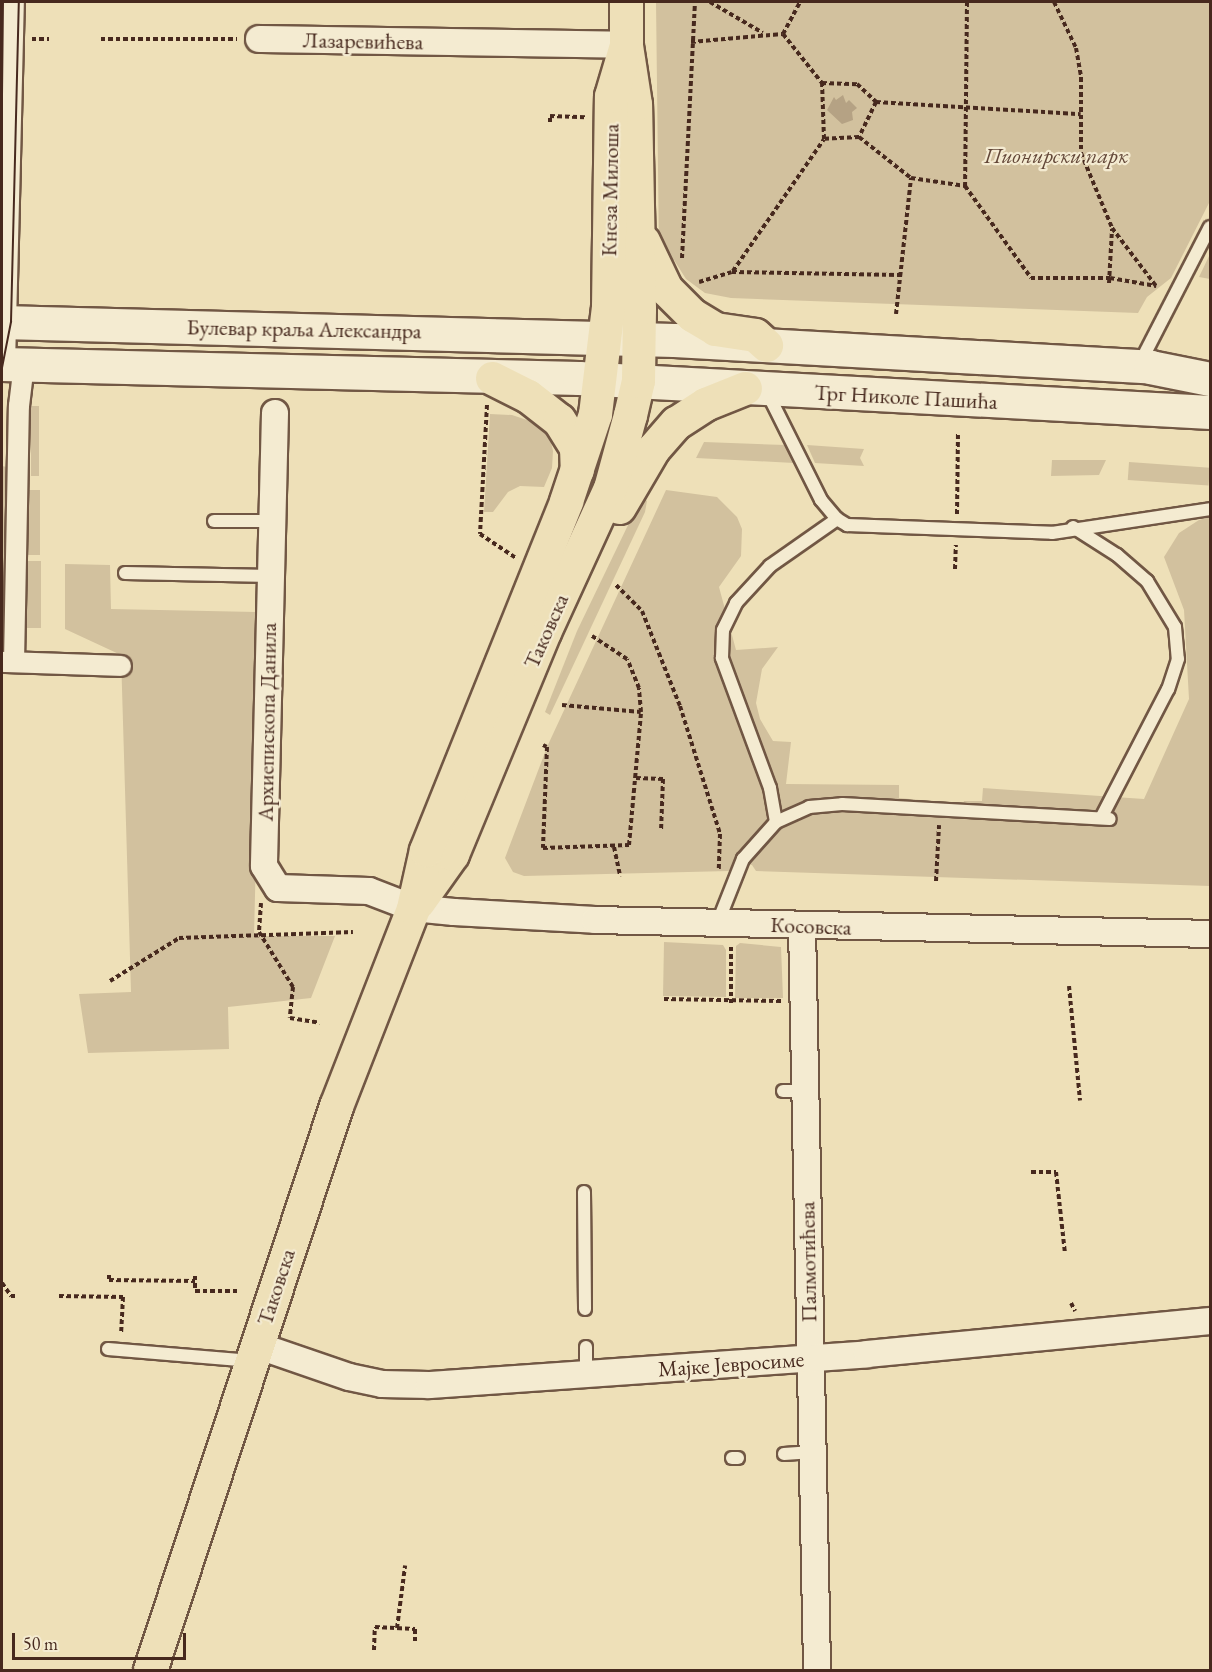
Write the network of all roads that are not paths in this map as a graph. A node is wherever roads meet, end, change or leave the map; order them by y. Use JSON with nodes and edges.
{"nodes":[{"id":1,"x":10,"y":2,"type":"edge"},
{"id":2,"x":626,"y":2,"type":"edge"},
{"id":3,"x":259,"y":39,"type":"road end"},
{"id":4,"x":626,"y":45,"type":"junction"},
{"id":5,"x":5,"y":90,"type":"edge"},
{"id":6,"x":638,"y":227,"type":"junction"},
{"id":7,"x":1210,"y":227,"type":"edge"},
{"id":8,"x":2,"y":322,"type":"edge"},
{"id":9,"x":622,"y":338,"type":"junction"},
{"id":10,"x":766,"y":345,"type":"junction"},
{"id":11,"x":1210,"y":360,"type":"edge"},
{"id":12,"x":9,"y":364,"type":"edge"},
{"id":13,"x":1144,"y":367,"type":"junction"},
{"id":14,"x":601,"y":379,"type":"junction"},
{"id":15,"x":1210,"y":380,"type":"edge"},
{"id":16,"x":638,"y":381,"type":"junction"},
{"id":17,"x":755,"y":388,"type":"junction"},
{"id":18,"x":489,"y":391,"type":"junction"},
{"id":19,"x":1210,"y":412,"type":"edge"},
{"id":20,"x":275,"y":414,"type":"dead end"},
{"id":21,"x":577,"y":470,"type":"junction"},
{"id":22,"x":1210,"y":509,"type":"edge"},
{"id":23,"x":837,"y":519,"type":"junction"},
{"id":24,"x":214,"y":520,"type":"dead end"},
{"id":25,"x":272,"y":521,"type":"junction"},
{"id":26,"x":1073,"y":527,"type":"junction"},
{"id":27,"x":578,"y":561,"type":"junction"},
{"id":28,"x":125,"y":573,"type":"dead end"},
{"id":29,"x":271,"y":576,"type":"junction"},
{"id":30,"x":8,"y":662,"type":"edge"},
{"id":31,"x":121,"y":666,"type":"dead end"},
{"id":32,"x":776,"y":822,"type":"junction"},
{"id":33,"x":413,"y":908,"type":"junction"},
{"id":34,"x":724,"y":922,"type":"junction"},
{"id":35,"x":802,"y":926,"type":"junction"},
{"id":36,"x":1210,"y":934,"type":"edge"},
{"id":37,"x":585,"y":1192,"type":"dead end"},
{"id":38,"x":585,"y":1309,"type":"dead end"},
{"id":39,"x":1210,"y":1321,"type":"edge"},
{"id":40,"x":586,"y":1347,"type":"dead end"},
{"id":41,"x":108,"y":1349,"type":"dead end"},
{"id":42,"x":254,"y":1353,"type":"junction"},
{"id":43,"x":811,"y":1359,"type":"junction"},
{"id":44,"x":586,"y":1374,"type":"junction"},
{"id":45,"x":813,"y":1452,"type":"junction"},
{"id":46,"x":784,"y":1454,"type":"dead end"},
{"id":47,"x":150,"y":1671,"type":"edge"},
{"id":48,"x":817,"y":1671,"type":"edge"}],
"edges":[{"from":1,"to":5,"type":"street"},
{"from":2,"to":4,"type":"main road","name":"Кнеза Милоша"},
{"from":3,"to":4,"type":"street","name":"Лазаревићева"},
{"from":4,"to":6,"type":"main road","name":"Кнеза Милоша"},
{"from":4,"to":9,"type":"main road","name":"Кнеза Милоша"},
{"from":5,"to":8,"type":"street"},
{"from":6,"to":9,"type":"main road","name":"Кнеза Милоша"},
{"from":6,"to":10,"type":"main road"},
{"from":7,"to":13,"type":"lane"},
{"from":8,"to":9,"type":"main road","name":"Булевар краља Александра"},
{"from":8,"to":12,"type":"street"},
{"from":9,"to":10,"type":"main road","name":"Трг Николе Пашића"},
{"from":9,"to":14,"type":"main road","name":"Таковска"},
{"from":9,"to":16,"type":"main road","name":"Таковска"},
{"from":10,"to":13,"type":"main road","name":"Трг Николе Пашића"},
{"from":11,"to":13,"type":"main road","name":"Трг Николе Пашића"},
{"from":12,"to":18,"type":"main road","name":"Булевар краља Александра"},
{"from":12,"to":30,"type":"street"},
{"from":13,"to":15,"type":"main road","name":"Трг Николе Пашића"},
{"from":14,"to":16,"type":"main road","name":"Трг Николе Пашића"},
{"from":14,"to":18,"type":"main road","name":"Булевар краља Александра"},
{"from":14,"to":21,"type":"main road","name":"Таковска"},
{"from":16,"to":17,"type":"main road","name":"Трг Николе Пашића"},
{"from":16,"to":27,"type":"main road","name":"Таковска"},
{"from":17,"to":19,"type":"main road","name":"Трг Николе Пашића"},
{"from":17,"to":23,"type":"lane"},
{"from":17,"to":27,"type":"main road"},
{"from":18,"to":21,"type":"main road"},
{"from":20,"to":25,"type":"street","name":"Архиепископа Данила"},
{"from":21,"to":33,"type":"main road","name":"Таковска"},
{"from":22,"to":26,"type":"lane"},
{"from":23,"to":26,"type":"lane"},
{"from":23,"to":32,"type":"lane"},
{"from":24,"to":25,"type":"lane"},
{"from":25,"to":29,"type":"street","name":"Архиепископа Данила"},
{"from":26,"to":32,"type":"lane"},
{"from":27,"to":33,"type":"main road","name":"Таковска"},
{"from":28,"to":29,"type":"lane"},
{"from":29,"to":33,"type":"street","name":"Архиепископа Данила"},
{"from":30,"to":31,"type":"street"},
{"from":32,"to":34,"type":"lane"},
{"from":33,"to":34,"type":"street","name":"Косовска"},
{"from":33,"to":42,"type":"main road","name":"Таковска"},
{"from":34,"to":35,"type":"street","name":"Косовска"},
{"from":35,"to":36,"type":"street","name":"Косовска"},
{"from":35,"to":43,"type":"street","name":"Палмотићева"},
{"from":37,"to":38,"type":"lane"},
{"from":39,"to":43,"type":"street","name":"Мајке Јевросиме"},
{"from":40,"to":44,"type":"lane"},
{"from":41,"to":42,"type":"lane"},
{"from":42,"to":44,"type":"street","name":"Мајке Јевросиме"},
{"from":42,"to":47,"type":"main road","name":"Таковска"},
{"from":43,"to":44,"type":"street","name":"Мајке Јевросиме"},
{"from":43,"to":45,"type":"street","name":"Палмотићева"},
{"from":45,"to":46,"type":"lane"},
{"from":45,"to":48,"type":"street","name":"Палмотићева"}]}
